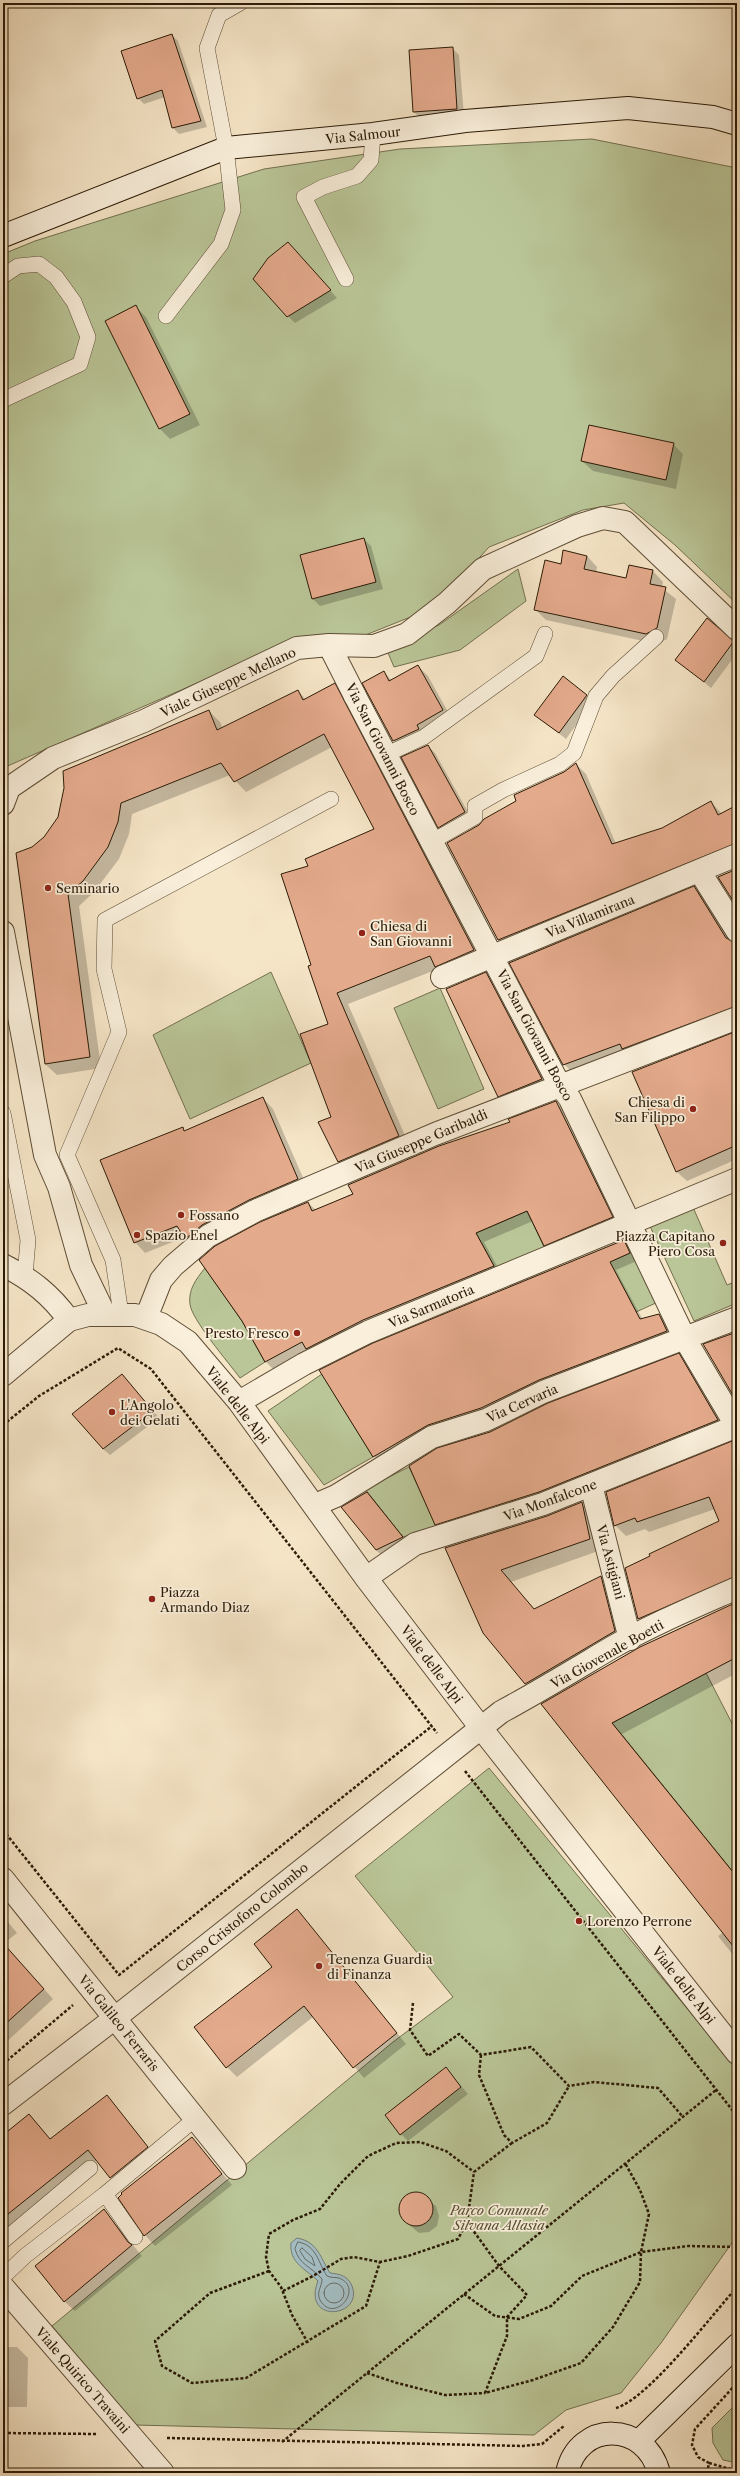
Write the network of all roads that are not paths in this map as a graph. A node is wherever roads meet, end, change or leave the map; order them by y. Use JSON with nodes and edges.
{"nodes":[{"id":1,"x":240,"y":3,"type":"edge"},
{"id":2,"x":737,"y":124,"type":"edge"},
{"id":3,"x":373,"y":134,"type":"junction"},
{"id":4,"x":226,"y":148,"type":"junction"},
{"id":5,"x":3,"y":236,"type":"edge"},
{"id":6,"x":3,"y":276,"type":"edge"},
{"id":7,"x":346,"y":279,"type":"dead end"},
{"id":8,"x":166,"y":316,"type":"dead end"},
{"id":9,"x":3,"y":400,"type":"edge"},
{"id":10,"x":737,"y":629,"type":"edge"},
{"id":11,"x":546,"y":634,"type":"dead end"},
{"id":12,"x":656,"y":637,"type":"dead end"},
{"id":13,"x":329,"y":645,"type":"junction"},
{"id":14,"x":385,"y":755,"type":"junction"},
{"id":15,"x":331,"y":799,"type":"dead end"},
{"id":16,"x":3,"y":804,"type":"edge"},
{"id":17,"x":431,"y":842,"type":"junction"},
{"id":18,"x":737,"y":855,"type":"edge"},
{"id":19,"x":700,"y":872,"type":"junction"},
{"id":20,"x":737,"y":931,"type":"edge"},
{"id":21,"x":3,"y":932,"type":"edge"},
{"id":22,"x":493,"y":956,"type":"junction"},
{"id":23,"x":442,"y":977,"type":"dead end"},
{"id":24,"x":737,"y":1018,"type":"edge"},
{"id":25,"x":559,"y":1084,"type":"junction"},
{"id":26,"x":3,"y":1113,"type":"edge"},
{"id":27,"x":737,"y":1179,"type":"edge"},
{"id":28,"x":630,"y":1223,"type":"junction"},
{"id":29,"x":3,"y":1265,"type":"edge"},
{"id":30,"x":25,"y":1276,"type":"junction"},
{"id":31,"x":113,"y":1315,"type":"junction"},
{"id":32,"x":146,"y":1318,"type":"junction"},
{"id":33,"x":737,"y":1318,"type":"edge"},
{"id":34,"x":69,"y":1320,"type":"junction"},
{"id":35,"x":685,"y":1339,"type":"junction"},
{"id":36,"x":3,"y":1375,"type":"edge"},
{"id":37,"x":238,"y":1402,"type":"junction"},
{"id":38,"x":737,"y":1426,"type":"edge"},
{"id":39,"x":591,"y":1486,"type":"junction"},
{"id":40,"x":315,"y":1505,"type":"junction"},
{"id":41,"x":366,"y":1578,"type":"junction"},
{"id":42,"x":737,"y":1588,"type":"edge"},
{"id":43,"x":630,"y":1639,"type":"junction"},
{"id":44,"x":481,"y":1728,"type":"junction"},
{"id":45,"x":3,"y":1879,"type":"edge"},
{"id":46,"x":115,"y":2018,"type":"junction"},
{"id":47,"x":737,"y":2054,"type":"edge"},
{"id":48,"x":3,"y":2104,"type":"edge"},
{"id":49,"x":195,"y":2119,"type":"junction"},
{"id":50,"x":90,"y":2168,"type":"dead end"},
{"id":51,"x":235,"y":2168,"type":"dead end"},
{"id":52,"x":105,"y":2194,"type":"junction"},
{"id":53,"x":134,"y":2237,"type":"dead end"},
{"id":54,"x":3,"y":2241,"type":"edge"},
{"id":55,"x":3,"y":2277,"type":"edge"},
{"id":56,"x":3,"y":2287,"type":"edge"},
{"id":57,"x":737,"y":2345,"type":"edge"},
{"id":58,"x":639,"y":2441,"type":"junction"},
{"id":59,"x":163,"y":2473,"type":"edge"},
{"id":60,"x":567,"y":2473,"type":"edge"},
{"id":61,"x":659,"y":2473,"type":"edge"}],
"edges":[{"from":1,"to":4,"type":"lane"},
{"from":2,"to":3,"type":"street","name":"Via Salmour"},
{"from":3,"to":4,"type":"street","name":"Via Salmour"},
{"from":3,"to":7,"type":"lane"},
{"from":4,"to":5,"type":"street","name":"Via Salmour"},
{"from":4,"to":8,"type":"lane"},
{"from":6,"to":9,"type":"lane"},
{"from":10,"to":13,"type":"street","name":"Viale Giuseppe Mellano"},
{"from":11,"to":14,"type":"lane"},
{"from":12,"to":17,"type":"lane"},
{"from":13,"to":14,"type":"street","name":"Via San Giovanni Bosco"},
{"from":13,"to":16,"type":"street","name":"Viale Giuseppe Mellano"},
{"from":14,"to":17,"type":"street","name":"Via San Giovanni Bosco"},
{"from":15,"to":31,"type":"lane"},
{"from":17,"to":22,"type":"street","name":"Via San Giovanni Bosco"},
{"from":18,"to":19,"type":"street","name":"Via Villamirana"},
{"from":19,"to":20,"type":"street"},
{"from":19,"to":22,"type":"street","name":"Via Villamirana"},
{"from":21,"to":31,"type":"street"},
{"from":22,"to":23,"type":"street","name":"Via Villamirana"},
{"from":22,"to":25,"type":"street","name":"Via San Giovanni Bosco"},
{"from":24,"to":25,"type":"street","name":"Via Giuseppe Garibaldi"},
{"from":25,"to":28,"type":"street","name":"Via San Giovanni Bosco"},
{"from":25,"to":32,"type":"street","name":"Via Giuseppe Garibaldi"},
{"from":26,"to":30,"type":"lane"},
{"from":27,"to":28,"type":"street","name":"Via Sarmatoria"},
{"from":28,"to":35,"type":"street","name":"Via San Giovanni Bosco"},
{"from":28,"to":37,"type":"street","name":"Via Sarmatoria"},
{"from":29,"to":30,"type":"street"},
{"from":30,"to":34,"type":"street"},
{"from":31,"to":32,"type":"street","name":"Viale delle Alpi"},
{"from":31,"to":34,"type":"street","name":"Viale delle Alpi"},
{"from":32,"to":37,"type":"street","name":"Viale delle Alpi"},
{"from":33,"to":35,"type":"street","name":"Via Cervaria"},
{"from":34,"to":36,"type":"street"},
{"from":35,"to":38,"type":"street","name":"Via San Giovanni Bosco"},
{"from":35,"to":40,"type":"street","name":"Via Cervaria"},
{"from":37,"to":40,"type":"street","name":"Viale delle Alpi"},
{"from":38,"to":39,"type":"street","name":"Via Monfalcone"},
{"from":39,"to":41,"type":"street","name":"Via Monfalcone"},
{"from":39,"to":43,"type":"street","name":"Via Astigiani"},
{"from":40,"to":41,"type":"street","name":"Viale delle Alpi"},
{"from":41,"to":44,"type":"street","name":"Viale delle Alpi"},
{"from":42,"to":43,"type":"street","name":"Via Giovenale Boetti"},
{"from":43,"to":44,"type":"street","name":"Via Giovenale Boetti"},
{"from":44,"to":46,"type":"street","name":"Corso Cristoforo Colombo"},
{"from":44,"to":47,"type":"street","name":"Viale delle Alpi"},
{"from":45,"to":46,"type":"street","name":"Via Galileo Ferraris"},
{"from":46,"to":48,"type":"street","name":"Corso Cristoforo Colombo"},
{"from":46,"to":49,"type":"street","name":"Via Galileo Ferraris"},
{"from":49,"to":51,"type":"street","name":"Via Galileo Ferraris"},
{"from":49,"to":52,"type":"lane"},
{"from":50,"to":54,"type":"lane"},
{"from":52,"to":53,"type":"lane"},
{"from":52,"to":55,"type":"lane"},
{"from":56,"to":59,"type":"street","name":"Viale Quirico Travaini"},
{"from":57,"to":58,"type":"street"},
{"from":58,"to":60,"type":"street"},
{"from":58,"to":61,"type":"street"}]}
